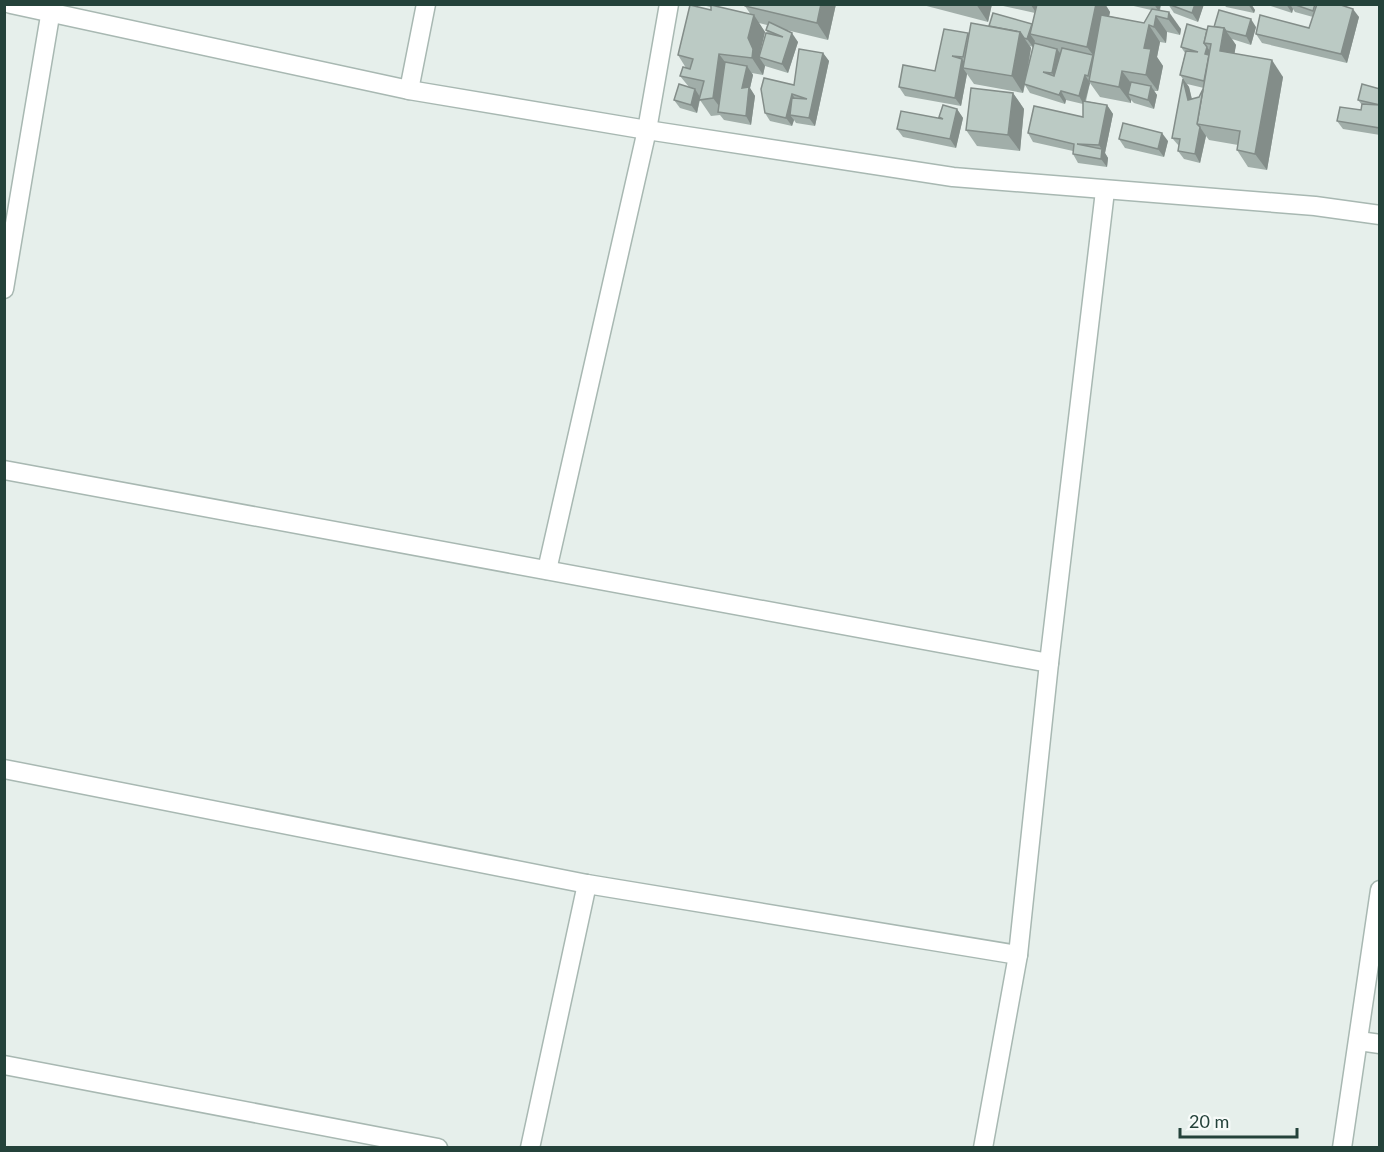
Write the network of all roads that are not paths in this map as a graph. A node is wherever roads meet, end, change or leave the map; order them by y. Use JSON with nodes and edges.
{"nodes":[{"id":1,"x":11,"y":4,"type":"edge"},
{"id":2,"x":426,"y":4,"type":"edge"},
{"id":3,"x":669,"y":4,"type":"edge"},
{"id":4,"x":52,"y":9,"type":"edge"},
{"id":5,"x":409,"y":90,"type":"junction"},
{"id":6,"x":647,"y":130,"type":"junction"},
{"id":7,"x":1105,"y":191,"type":"junction"},
{"id":8,"x":1380,"y":215,"type":"edge"},
{"id":9,"x":4,"y":289,"type":"edge"},
{"id":10,"x":4,"y":470,"type":"edge"},
{"id":11,"x":547,"y":570,"type":"junction"},
{"id":12,"x":1049,"y":663,"type":"junction"},
{"id":13,"x":4,"y":769,"type":"edge"},
{"id":14,"x":587,"y":884,"type":"junction"},
{"id":15,"x":1380,"y":890,"type":"edge"},
{"id":16,"x":1018,"y":955,"type":"junction"},
{"id":17,"x":1359,"y":1041,"type":"junction"},
{"id":18,"x":1380,"y":1044,"type":"edge"},
{"id":19,"x":4,"y":1065,"type":"edge"},
{"id":20,"x":438,"y":1148,"type":"edge"},
{"id":21,"x":530,"y":1148,"type":"edge"},
{"id":22,"x":983,"y":1148,"type":"edge"},
{"id":23,"x":1342,"y":1148,"type":"edge"}],
"edges":[{"from":1,"to":4,"type":"street"},
{"from":2,"to":5,"type":"street"},
{"from":3,"to":6,"type":"street"},
{"from":4,"to":5,"type":"street"},
{"from":4,"to":9,"type":"street"},
{"from":5,"to":6,"type":"street"},
{"from":6,"to":7,"type":"street"},
{"from":6,"to":11,"type":"street"},
{"from":7,"to":8,"type":"street"},
{"from":7,"to":12,"type":"street"},
{"from":10,"to":11,"type":"street"},
{"from":11,"to":12,"type":"street"},
{"from":12,"to":16,"type":"street"},
{"from":13,"to":14,"type":"street"},
{"from":14,"to":16,"type":"street"},
{"from":14,"to":21,"type":"street"},
{"from":15,"to":17,"type":"street"},
{"from":16,"to":22,"type":"street"},
{"from":17,"to":18,"type":"street"},
{"from":17,"to":23,"type":"street"},
{"from":19,"to":20,"type":"street"}]}
